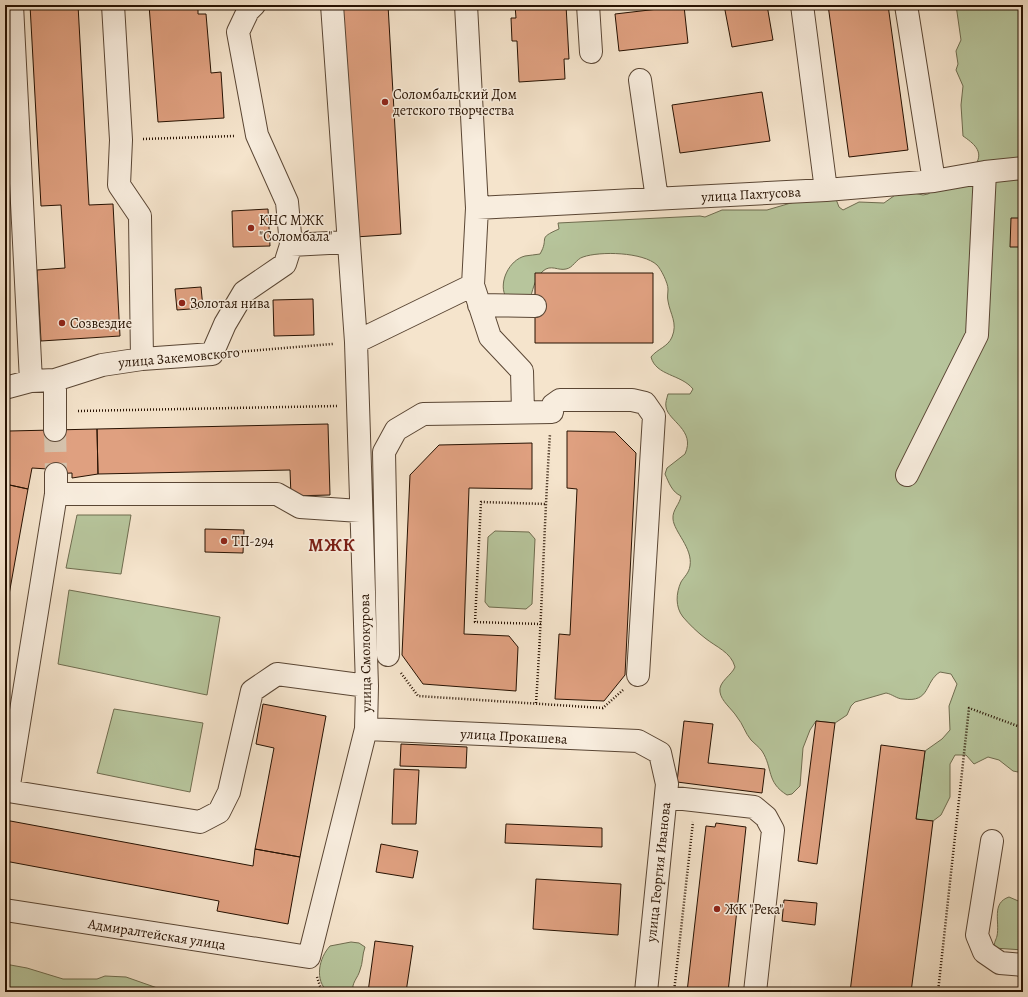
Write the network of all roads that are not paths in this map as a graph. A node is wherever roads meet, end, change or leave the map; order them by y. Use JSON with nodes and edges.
{"nodes":[{"id":1,"x":12,"y":5,"type":"edge"},
{"id":2,"x":113,"y":5,"type":"edge"},
{"id":3,"x":254,"y":5,"type":"edge"},
{"id":4,"x":332,"y":5,"type":"edge"},
{"id":5,"x":466,"y":5,"type":"edge"},
{"id":6,"x":588,"y":5,"type":"edge"},
{"id":7,"x":802,"y":5,"type":"edge"},
{"id":8,"x":906,"y":5,"type":"edge"},
{"id":9,"x":591,"y":52,"type":"dead end"},
{"id":10,"x":640,"y":80,"type":"dead end"},
{"id":11,"x":1023,"y":168,"type":"edge"},
{"id":12,"x":985,"y":172,"type":"junction"},
{"id":13,"x":934,"y":181,"type":"junction"},
{"id":14,"x":826,"y":190,"type":"junction"},
{"id":15,"x":657,"y":199,"type":"junction"},
{"id":16,"x":477,"y":208,"type":"junction"},
{"id":17,"x":348,"y":242,"type":"junction"},
{"id":18,"x":291,"y":245,"type":"junction"},
{"id":19,"x":476,"y":295,"type":"junction"},
{"id":20,"x":535,"y":306,"type":"dead end"},
{"id":21,"x":356,"y":342,"type":"junction"},
{"id":22,"x":142,"y":359,"type":"junction"},
{"id":23,"x":55,"y":380,"type":"junction"},
{"id":24,"x":31,"y":381,"type":"junction"},
{"id":25,"x":5,"y":388,"type":"edge"},
{"id":26,"x":523,"y":412,"type":"junction"},
{"id":27,"x":55,"y":421,"type":"tunnel mouth"},
{"id":28,"x":907,"y":475,"type":"dead end"},
{"id":29,"x":360,"y":511,"type":"junction"},
{"id":30,"x":388,"y":655,"type":"road end"},
{"id":31,"x":638,"y":675,"type":"road end"},
{"id":32,"x":366,"y":686,"type":"junction"},
{"id":33,"x":366,"y":729,"type":"junction"},
{"id":34,"x":660,"y":753,"type":"joint"},
{"id":35,"x":666,"y":797,"type":"junction"},
{"id":36,"x":992,"y":841,"type":"dead end"},
{"id":37,"x":5,"y":910,"type":"edge"},
{"id":38,"x":309,"y":957,"type":"joint"},
{"id":39,"x":1023,"y":965,"type":"edge"},
{"id":40,"x":646,"y":992,"type":"edge"},
{"id":41,"x":755,"y":992,"type":"edge"}],
"edges":[{"from":1,"to":24,"type":"street"},
{"from":2,"to":22,"type":"street"},
{"from":3,"to":18,"type":"street"},
{"from":4,"to":17,"type":"street","name":"улица Смолокурова"},
{"from":5,"to":16,"type":"street"},
{"from":6,"to":9,"type":"street"},
{"from":7,"to":14,"type":"street"},
{"from":8,"to":13,"type":"street"},
{"from":10,"to":15,"type":"street"},
{"from":11,"to":12,"type":"street","name":"улица Пахтусова"},
{"from":12,"to":13,"type":"street","name":"улица Пахтусова"},
{"from":12,"to":28,"type":"street"},
{"from":13,"to":14,"type":"street","name":"улица Пахтусова"},
{"from":14,"to":15,"type":"street","name":"улица Пахтусова"},
{"from":15,"to":16,"type":"street","name":"улица Пахтусова"},
{"from":16,"to":19,"type":"street"},
{"from":17,"to":18,"type":"street"},
{"from":17,"to":21,"type":"street","name":"улица Смолокурова"},
{"from":18,"to":22,"type":"street","name":"улица Закемовского"},
{"from":19,"to":20,"type":"street"},
{"from":19,"to":21,"type":"street"},
{"from":19,"to":26,"type":"street"},
{"from":21,"to":29,"type":"street","name":"улица Смолокурова"},
{"from":22,"to":23,"type":"street","name":"улица Закемовского"},
{"from":23,"to":24,"type":"street","name":"улица Закемовского"},
{"from":23,"to":27,"type":"street"},
{"from":24,"to":25,"type":"street","name":"улица Закемовского"},
{"from":26,"to":30,"type":"street"},
{"from":26,"to":31,"type":"street"},
{"from":29,"to":32,"type":"street","name":"улица Смолокурова"},
{"from":29,"to":32,"type":"street"},
{"from":32,"to":33,"type":"street","name":"улица Смолокурова"},
{"from":33,"to":34,"type":"street","name":"улица Прокашева"},
{"from":33,"to":38,"type":"street","name":"улица Смолокурова"},
{"from":34,"to":35,"type":"street","name":"улица Георгия Иванова"},
{"from":35,"to":40,"type":"street","name":"улица Георгия Иванова"},
{"from":35,"to":41,"type":"street"},
{"from":36,"to":39,"type":"street"},
{"from":37,"to":38,"type":"street","name":"Адмиралтейская улица"}]}
